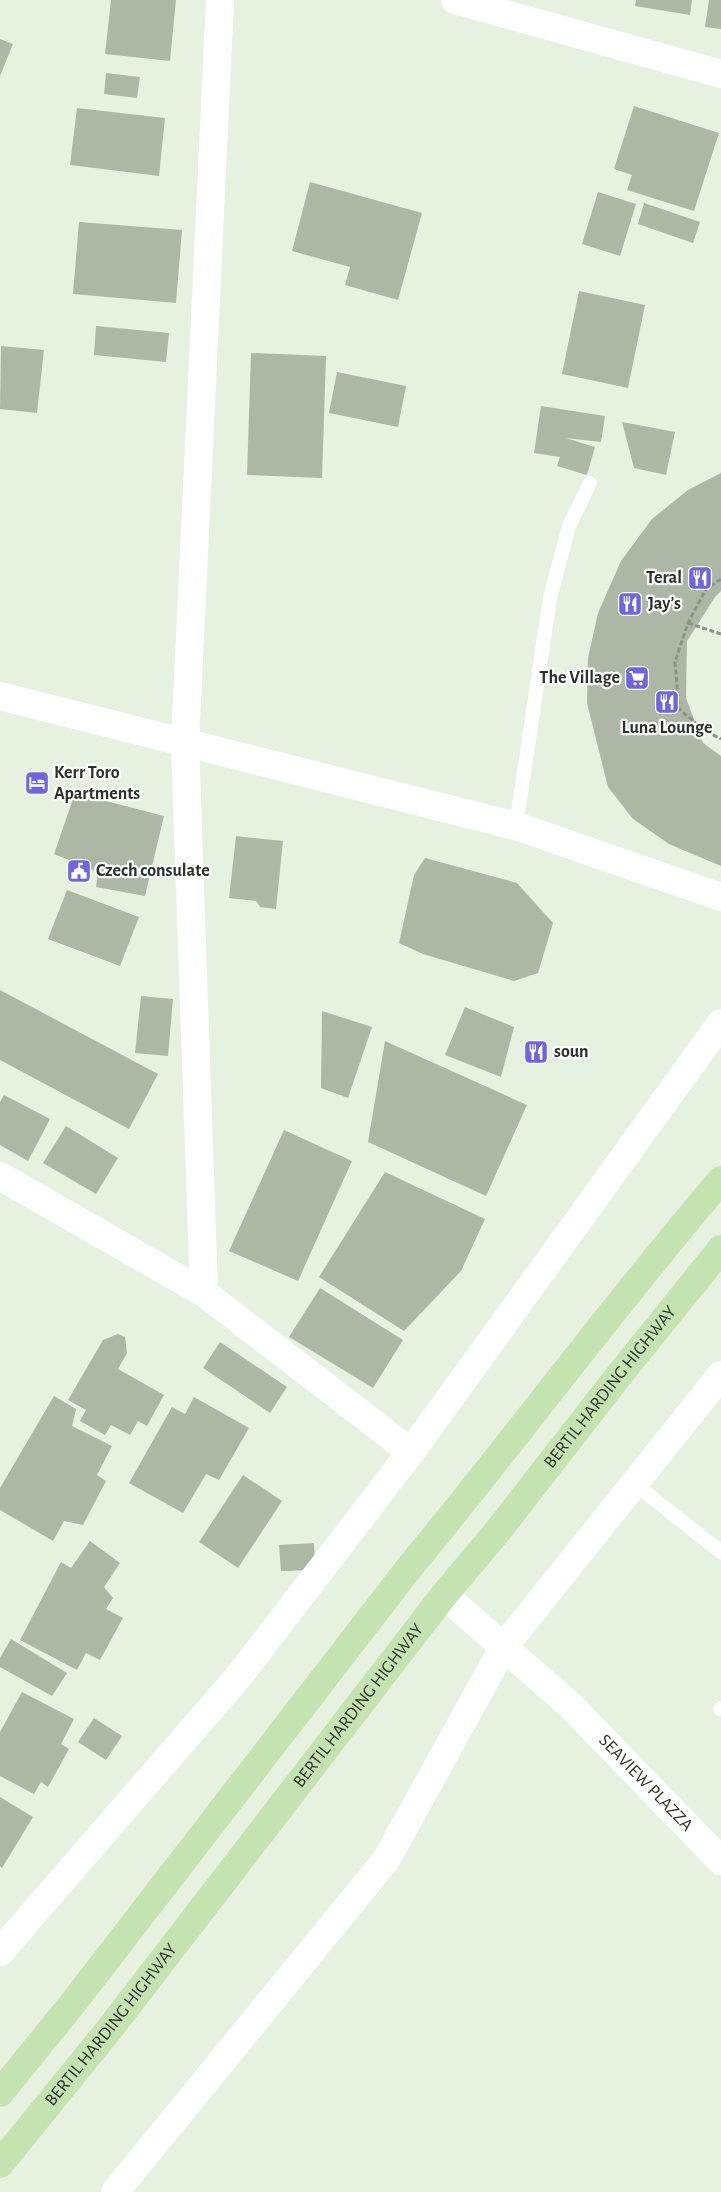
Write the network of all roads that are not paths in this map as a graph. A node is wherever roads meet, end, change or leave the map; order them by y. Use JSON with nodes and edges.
{"nodes":[{"id":1,"x":220,"y":0,"type":"edge"},
{"id":2,"x":454,"y":0,"type":"edge"},
{"id":3,"x":721,"y":74,"type":"edge"},
{"id":4,"x":590,"y":483,"type":"dead end"},
{"id":5,"x":0,"y":696,"type":"edge"},
{"id":6,"x":185,"y":742,"type":"junction"},
{"id":7,"x":516,"y":826,"type":"junction"},
{"id":8,"x":721,"y":897,"type":"edge"},
{"id":9,"x":721,"y":1023,"type":"edge"},
{"id":10,"x":0,"y":1176,"type":"edge"},
{"id":11,"x":721,"y":1180,"type":"edge"},
{"id":12,"x":721,"y":1249,"type":"edge"},
{"id":13,"x":204,"y":1292,"type":"junction"},
{"id":14,"x":719,"y":1382,"type":"edge"},
{"id":15,"x":411,"y":1452,"type":"junction"},
{"id":16,"x":635,"y":1484,"type":"junction"},
{"id":17,"x":721,"y":1552,"type":"edge"},
{"id":18,"x":444,"y":1595,"type":"junction"},
{"id":19,"x":503,"y":1648,"type":"junction"},
{"id":20,"x":721,"y":1861,"type":"edge"},
{"id":21,"x":1,"y":1950,"type":"edge"},
{"id":22,"x":0,"y":2093,"type":"edge"},
{"id":23,"x":0,"y":2164,"type":"edge"},
{"id":24,"x":115,"y":2192,"type":"edge"}],
"edges":[{"from":1,"to":6,"type":"street"},
{"from":2,"to":3,"type":"street"},
{"from":4,"to":7,"type":"lane"},
{"from":5,"to":6,"type":"street"},
{"from":6,"to":7,"type":"street"},
{"from":6,"to":13,"type":"street"},
{"from":7,"to":8,"type":"street"},
{"from":9,"to":15,"type":"street"},
{"from":10,"to":13,"type":"street"},
{"from":11,"to":22,"type":"main road"},
{"from":12,"to":18,"type":"main road","name":"BERTIL HARDING HIGHWAY"},
{"from":13,"to":15,"type":"street"},
{"from":14,"to":16,"type":"street"},
{"from":15,"to":21,"type":"street"},
{"from":16,"to":17,"type":"lane"},
{"from":16,"to":19,"type":"street"},
{"from":18,"to":19,"type":"street","name":"SEAVIEW PLAZZA"},
{"from":18,"to":23,"type":"main road","name":"BERTIL HARDING HIGHWAY"},
{"from":19,"to":20,"type":"street","name":"SEAVIEW PLAZZA"},
{"from":19,"to":24,"type":"street"}]}
